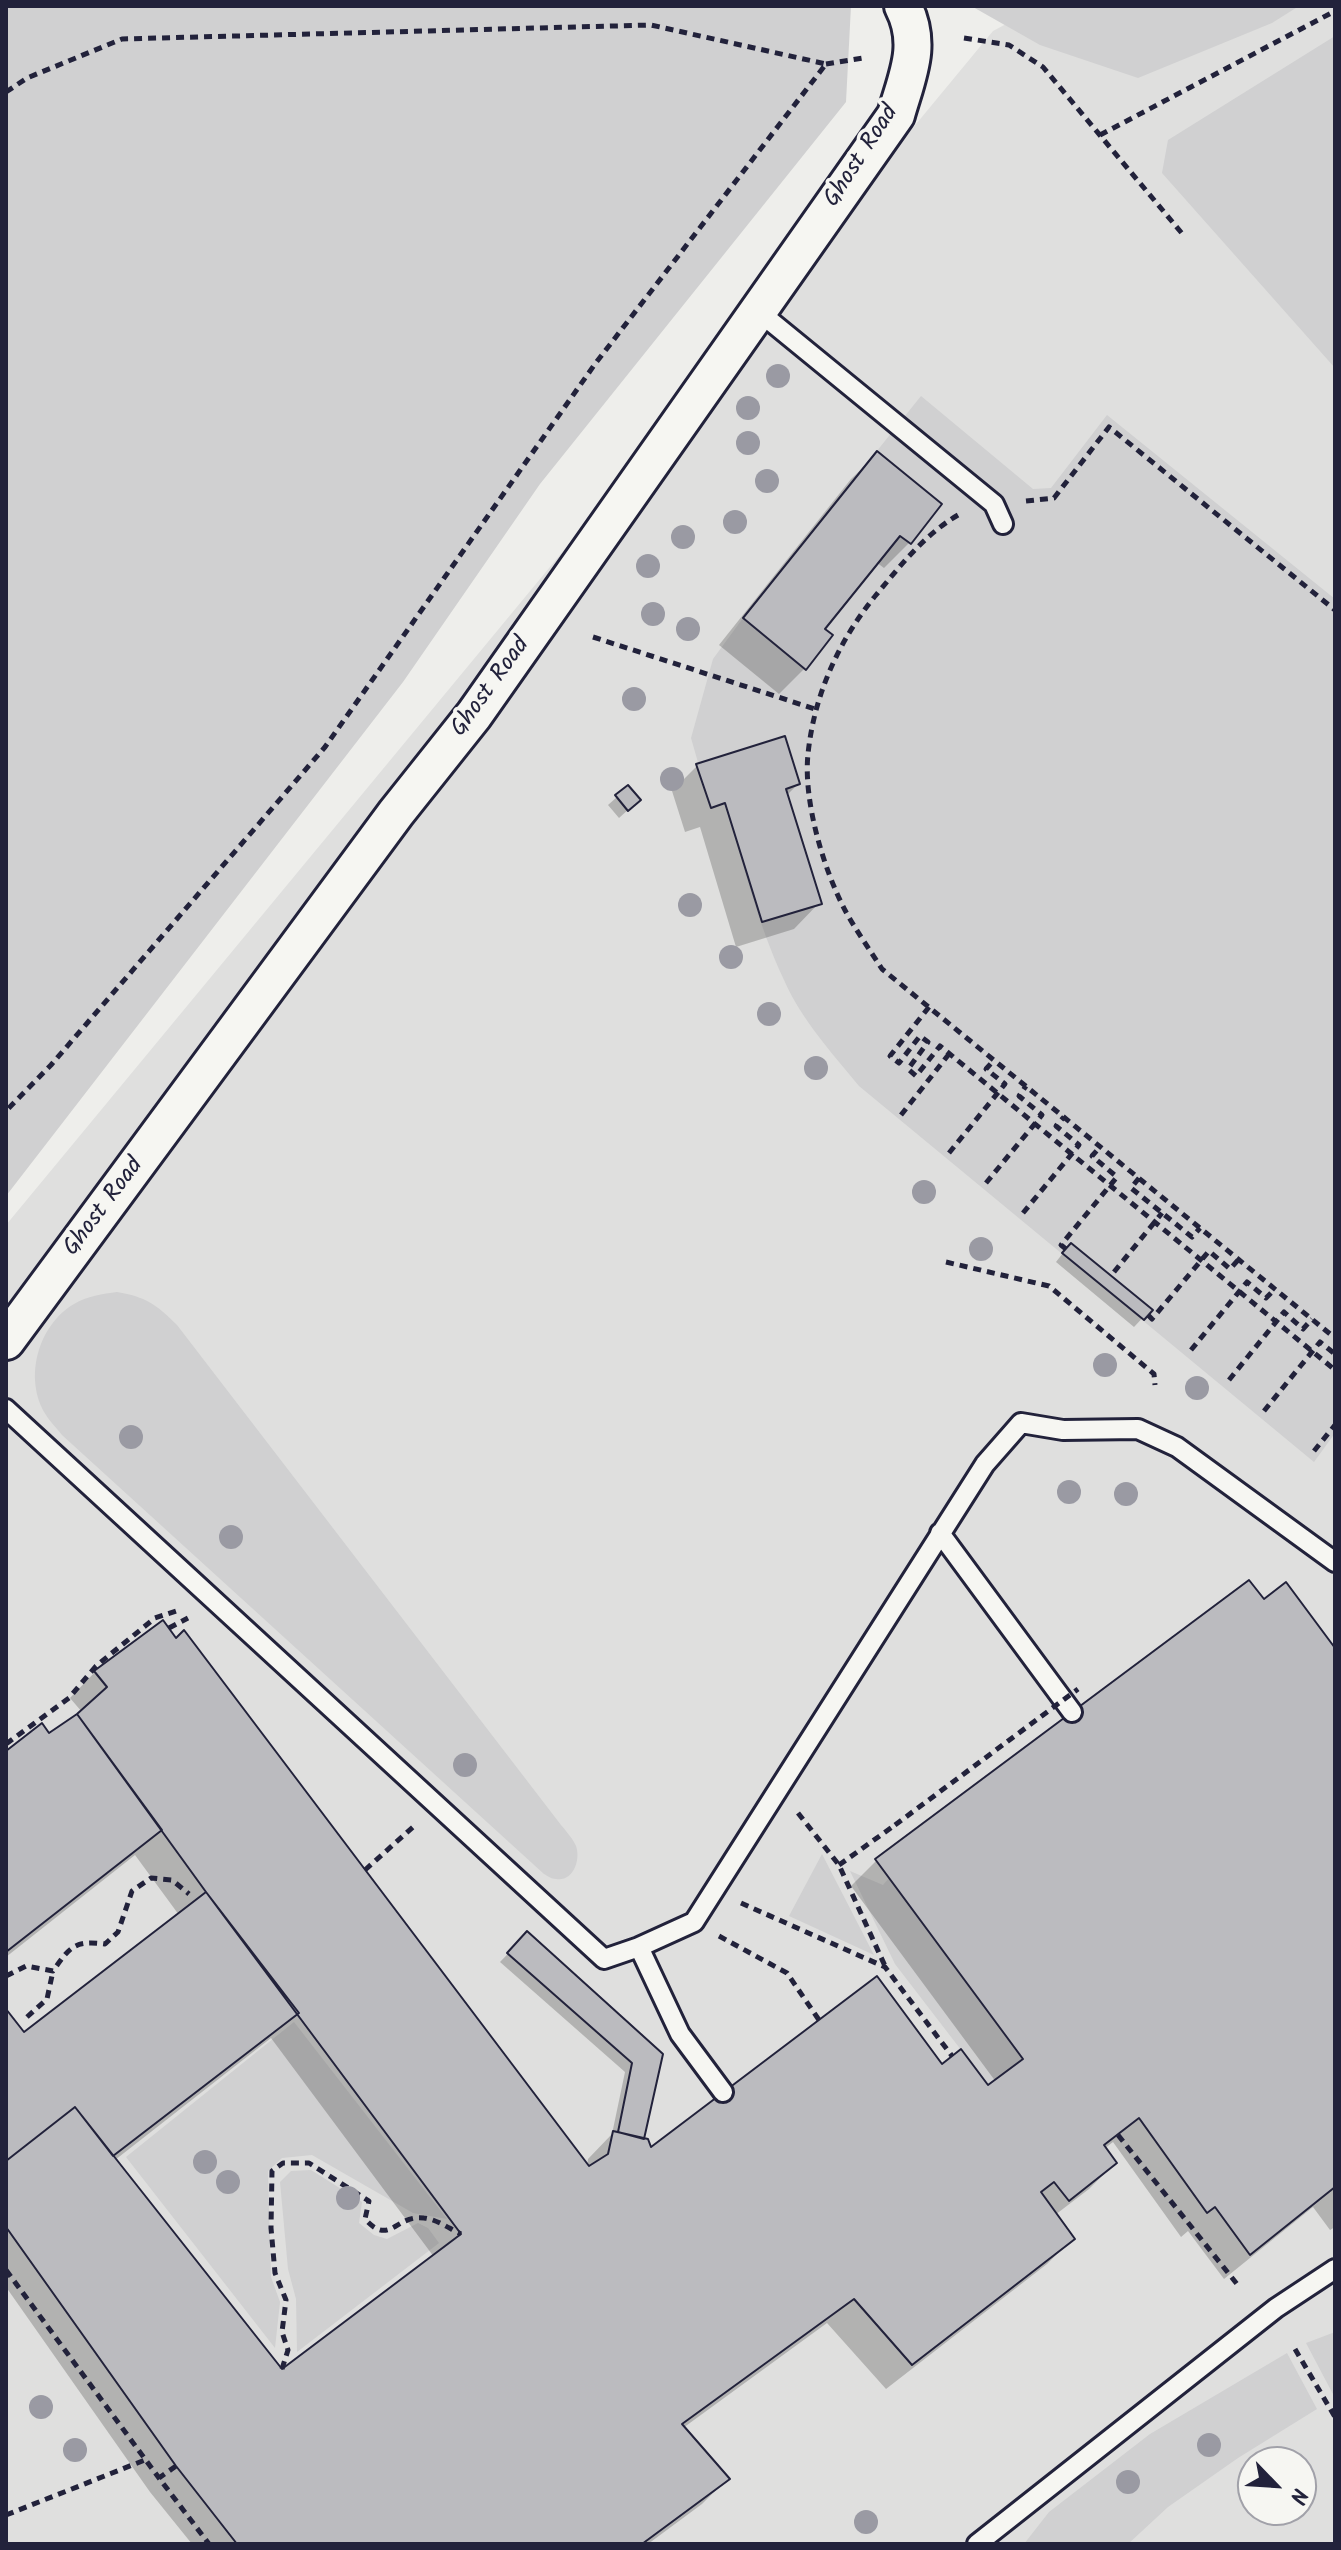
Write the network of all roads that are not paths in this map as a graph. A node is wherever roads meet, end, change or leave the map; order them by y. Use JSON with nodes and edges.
{"nodes":[{"id":1,"x":903,"y":6,"type":"edge"},
{"id":2,"x":758,"y":311,"type":"junction"},
{"id":3,"x":1003,"y":524,"type":"dead end"},
{"id":4,"x":6,"y":1341,"type":"edge"},
{"id":5,"x":6,"y":1409,"type":"edge"},
{"id":6,"x":940,"y":1533,"type":"junction"},
{"id":7,"x":1335,"y":1562,"type":"edge"},
{"id":8,"x":1072,"y":1712,"type":"dead end"},
{"id":9,"x":639,"y":1947,"type":"junction"},
{"id":10,"x":723,"y":2092,"type":"dead end"},
{"id":11,"x":1335,"y":2269,"type":"edge"},
{"id":12,"x":977,"y":2544,"type":"edge"}],
"edges":[{"from":1,"to":2,"type":"street","name":"Ghost Road"},
{"from":2,"to":3,"type":"lane"},
{"from":2,"to":4,"type":"street","name":"Ghost Road"},
{"from":5,"to":9,"type":"lane"},
{"from":6,"to":7,"type":"lane"},
{"from":6,"to":8,"type":"lane"},
{"from":6,"to":9,"type":"lane"},
{"from":9,"to":10,"type":"lane"},
{"from":11,"to":12,"type":"lane"}]}
